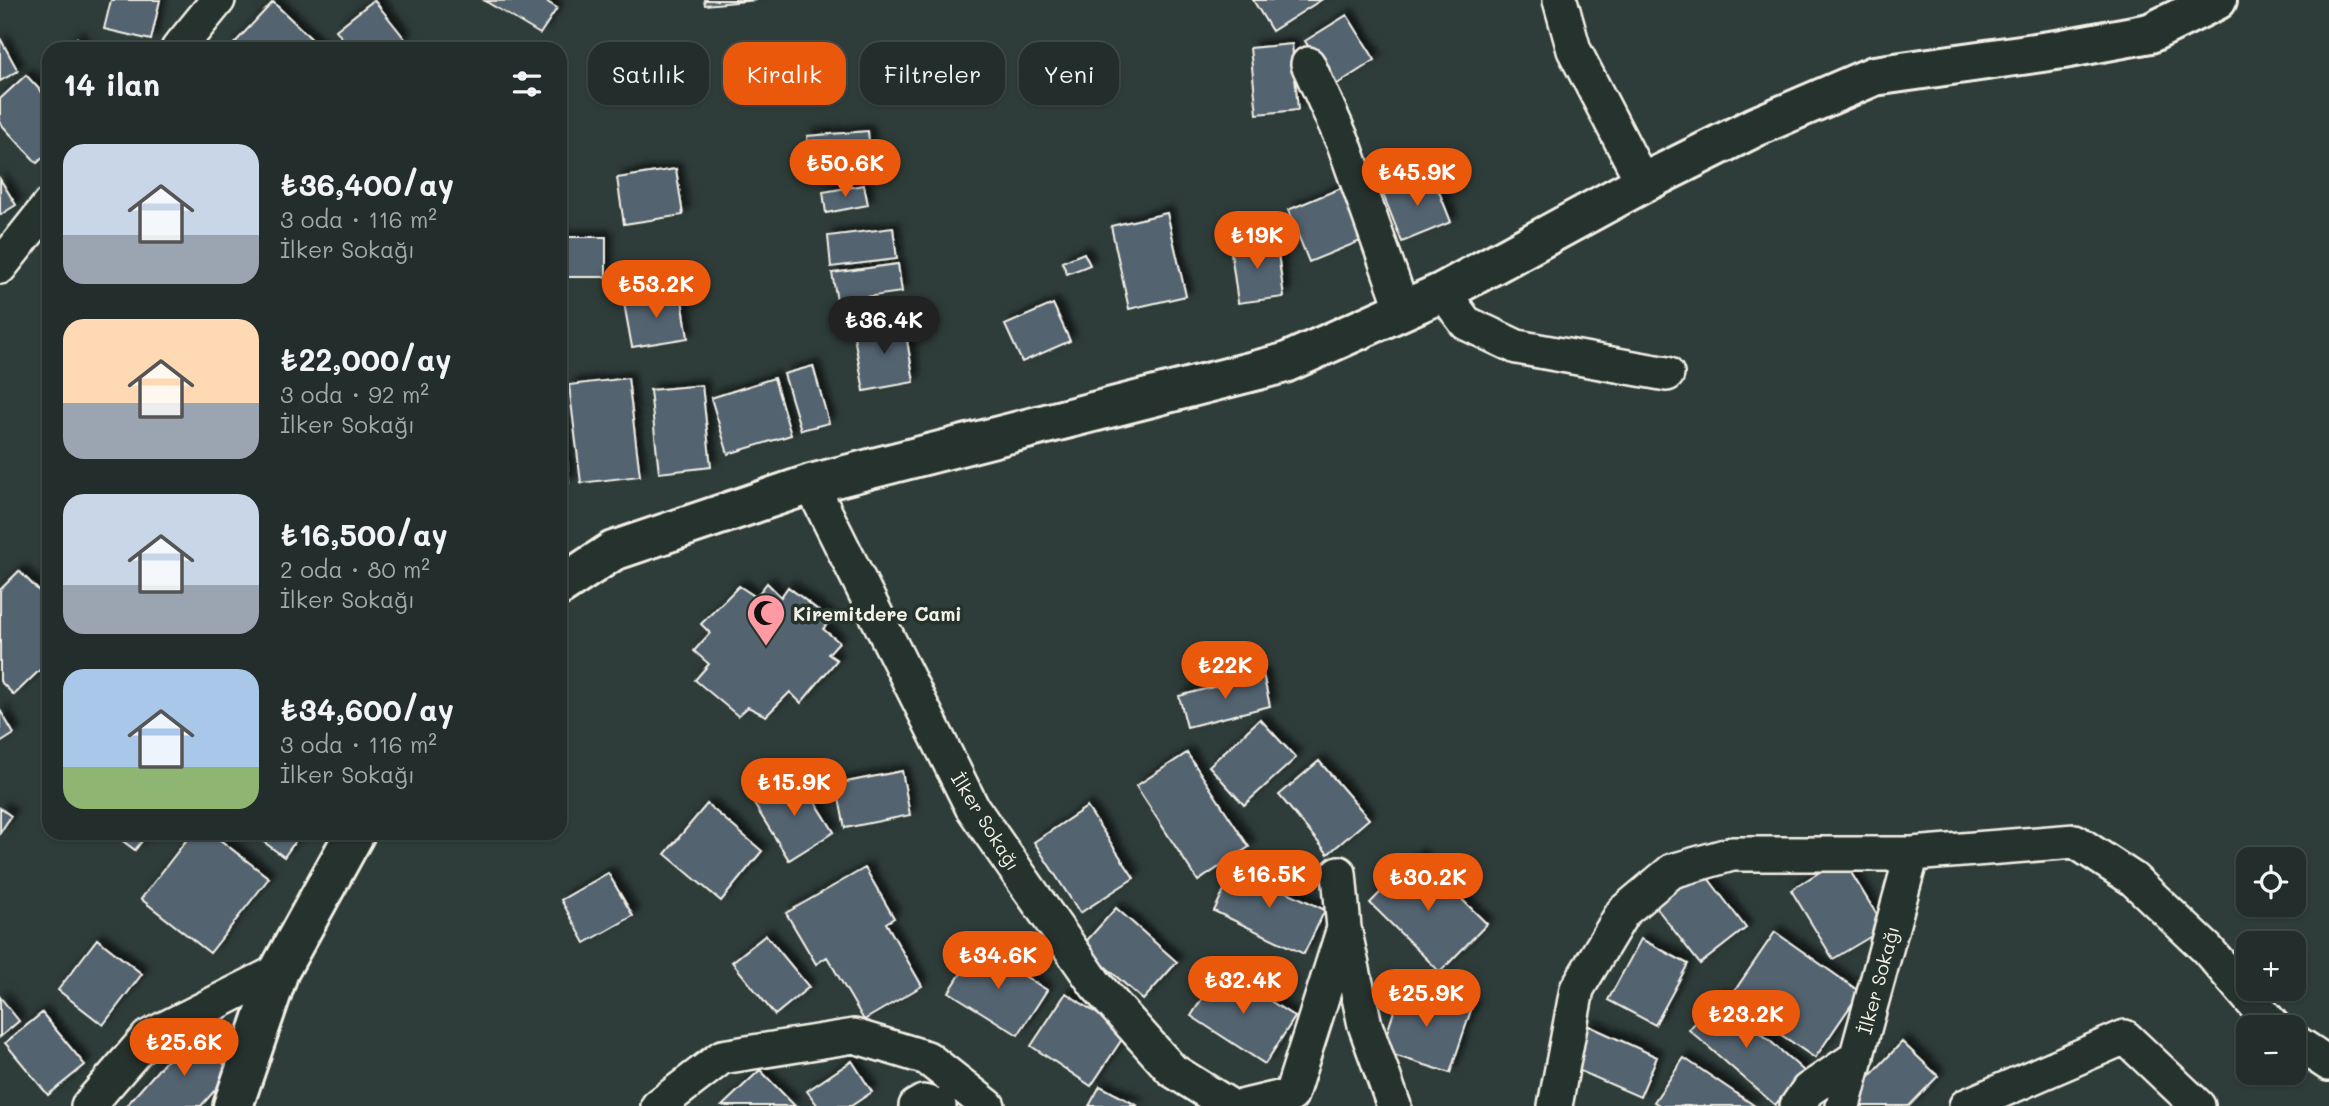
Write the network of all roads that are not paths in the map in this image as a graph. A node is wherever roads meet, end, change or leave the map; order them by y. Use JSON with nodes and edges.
{"nodes":[{"id":1,"x":218,"y":0,"type":"edge"},
{"id":2,"x":1560,"y":0,"type":"edge"},
{"id":3,"x":2217,"y":0,"type":"edge"},
{"id":4,"x":184,"y":42,"type":"edge"},
{"id":5,"x":1308,"y":64,"type":"dead end"},
{"id":6,"x":1643,"y":183,"type":"junction"},
{"id":7,"x":42,"y":214,"type":"edge"},
{"id":8,"x":0,"y":268,"type":"edge"},
{"id":9,"x":1443,"y":292,"type":"junction"},
{"id":10,"x":1403,"y":310,"type":"junction"},
{"id":11,"x":1667,"y":374,"type":"dead end"},
{"id":12,"x":811,"y":484,"type":"junction"},
{"id":13,"x":567,"y":581,"type":"edge"},
{"id":14,"x":351,"y":840,"type":"edge"},
{"id":15,"x":1912,"y":853,"type":"junction"},
{"id":16,"x":1339,"y":873,"type":"dead end"},
{"id":17,"x":1344,"y":928,"type":"junction"},
{"id":18,"x":279,"y":971,"type":"junction"},
{"id":19,"x":2264,"y":1015,"type":"edge"},
{"id":20,"x":2306,"y":1049,"type":"edge"},
{"id":21,"x":1857,"y":1057,"type":"junction"},
{"id":22,"x":2329,"y":1064,"type":"edge"},
{"id":23,"x":88,"y":1106,"type":"edge"},
{"id":24,"x":233,"y":1106,"type":"edge"},
{"id":25,"x":657,"y":1106,"type":"edge"},
{"id":26,"x":916,"y":1106,"type":"edge"},
{"id":27,"x":939,"y":1106,"type":"edge"},
{"id":28,"x":988,"y":1106,"type":"edge"},
{"id":29,"x":1230,"y":1106,"type":"edge"},
{"id":30,"x":1245,"y":1106,"type":"edge"},
{"id":31,"x":1394,"y":1106,"type":"edge"},
{"id":32,"x":1555,"y":1106,"type":"edge"},
{"id":33,"x":1797,"y":1106,"type":"edge"},
{"id":34,"x":1843,"y":1106,"type":"edge"},
{"id":35,"x":1966,"y":1106,"type":"edge"},
{"id":36,"x":2197,"y":1106,"type":"edge"}],
"edges":[{"from":1,"to":4,"type":"street"},
{"from":2,"to":6,"type":"street"},
{"from":3,"to":6,"type":"street"},
{"from":5,"to":10,"type":"street"},
{"from":6,"to":9,"type":"street"},
{"from":7,"to":8,"type":"street"},
{"from":9,"to":10,"type":"street"},
{"from":9,"to":11,"type":"street"},
{"from":10,"to":12,"type":"street"},
{"from":12,"to":13,"type":"street"},
{"from":12,"to":29,"type":"street","name":"İlker Sokağı"},
{"from":14,"to":18,"type":"street"},
{"from":15,"to":19,"type":"street"},
{"from":15,"to":21,"type":"street","name":"İlker Sokağı"},
{"from":15,"to":32,"type":"street"},
{"from":16,"to":17,"type":"street"},
{"from":17,"to":30,"type":"street"},
{"from":17,"to":31,"type":"street"},
{"from":18,"to":23,"type":"street"},
{"from":18,"to":24,"type":"street"},
{"from":20,"to":22,"type":"street"},
{"from":21,"to":33,"type":"street"},
{"from":21,"to":34,"type":"street","name":"İlker Sokağı"},
{"from":25,"to":28,"type":"street"},
{"from":26,"to":27,"type":"street"},
{"from":35,"to":36,"type":"street"}]}
